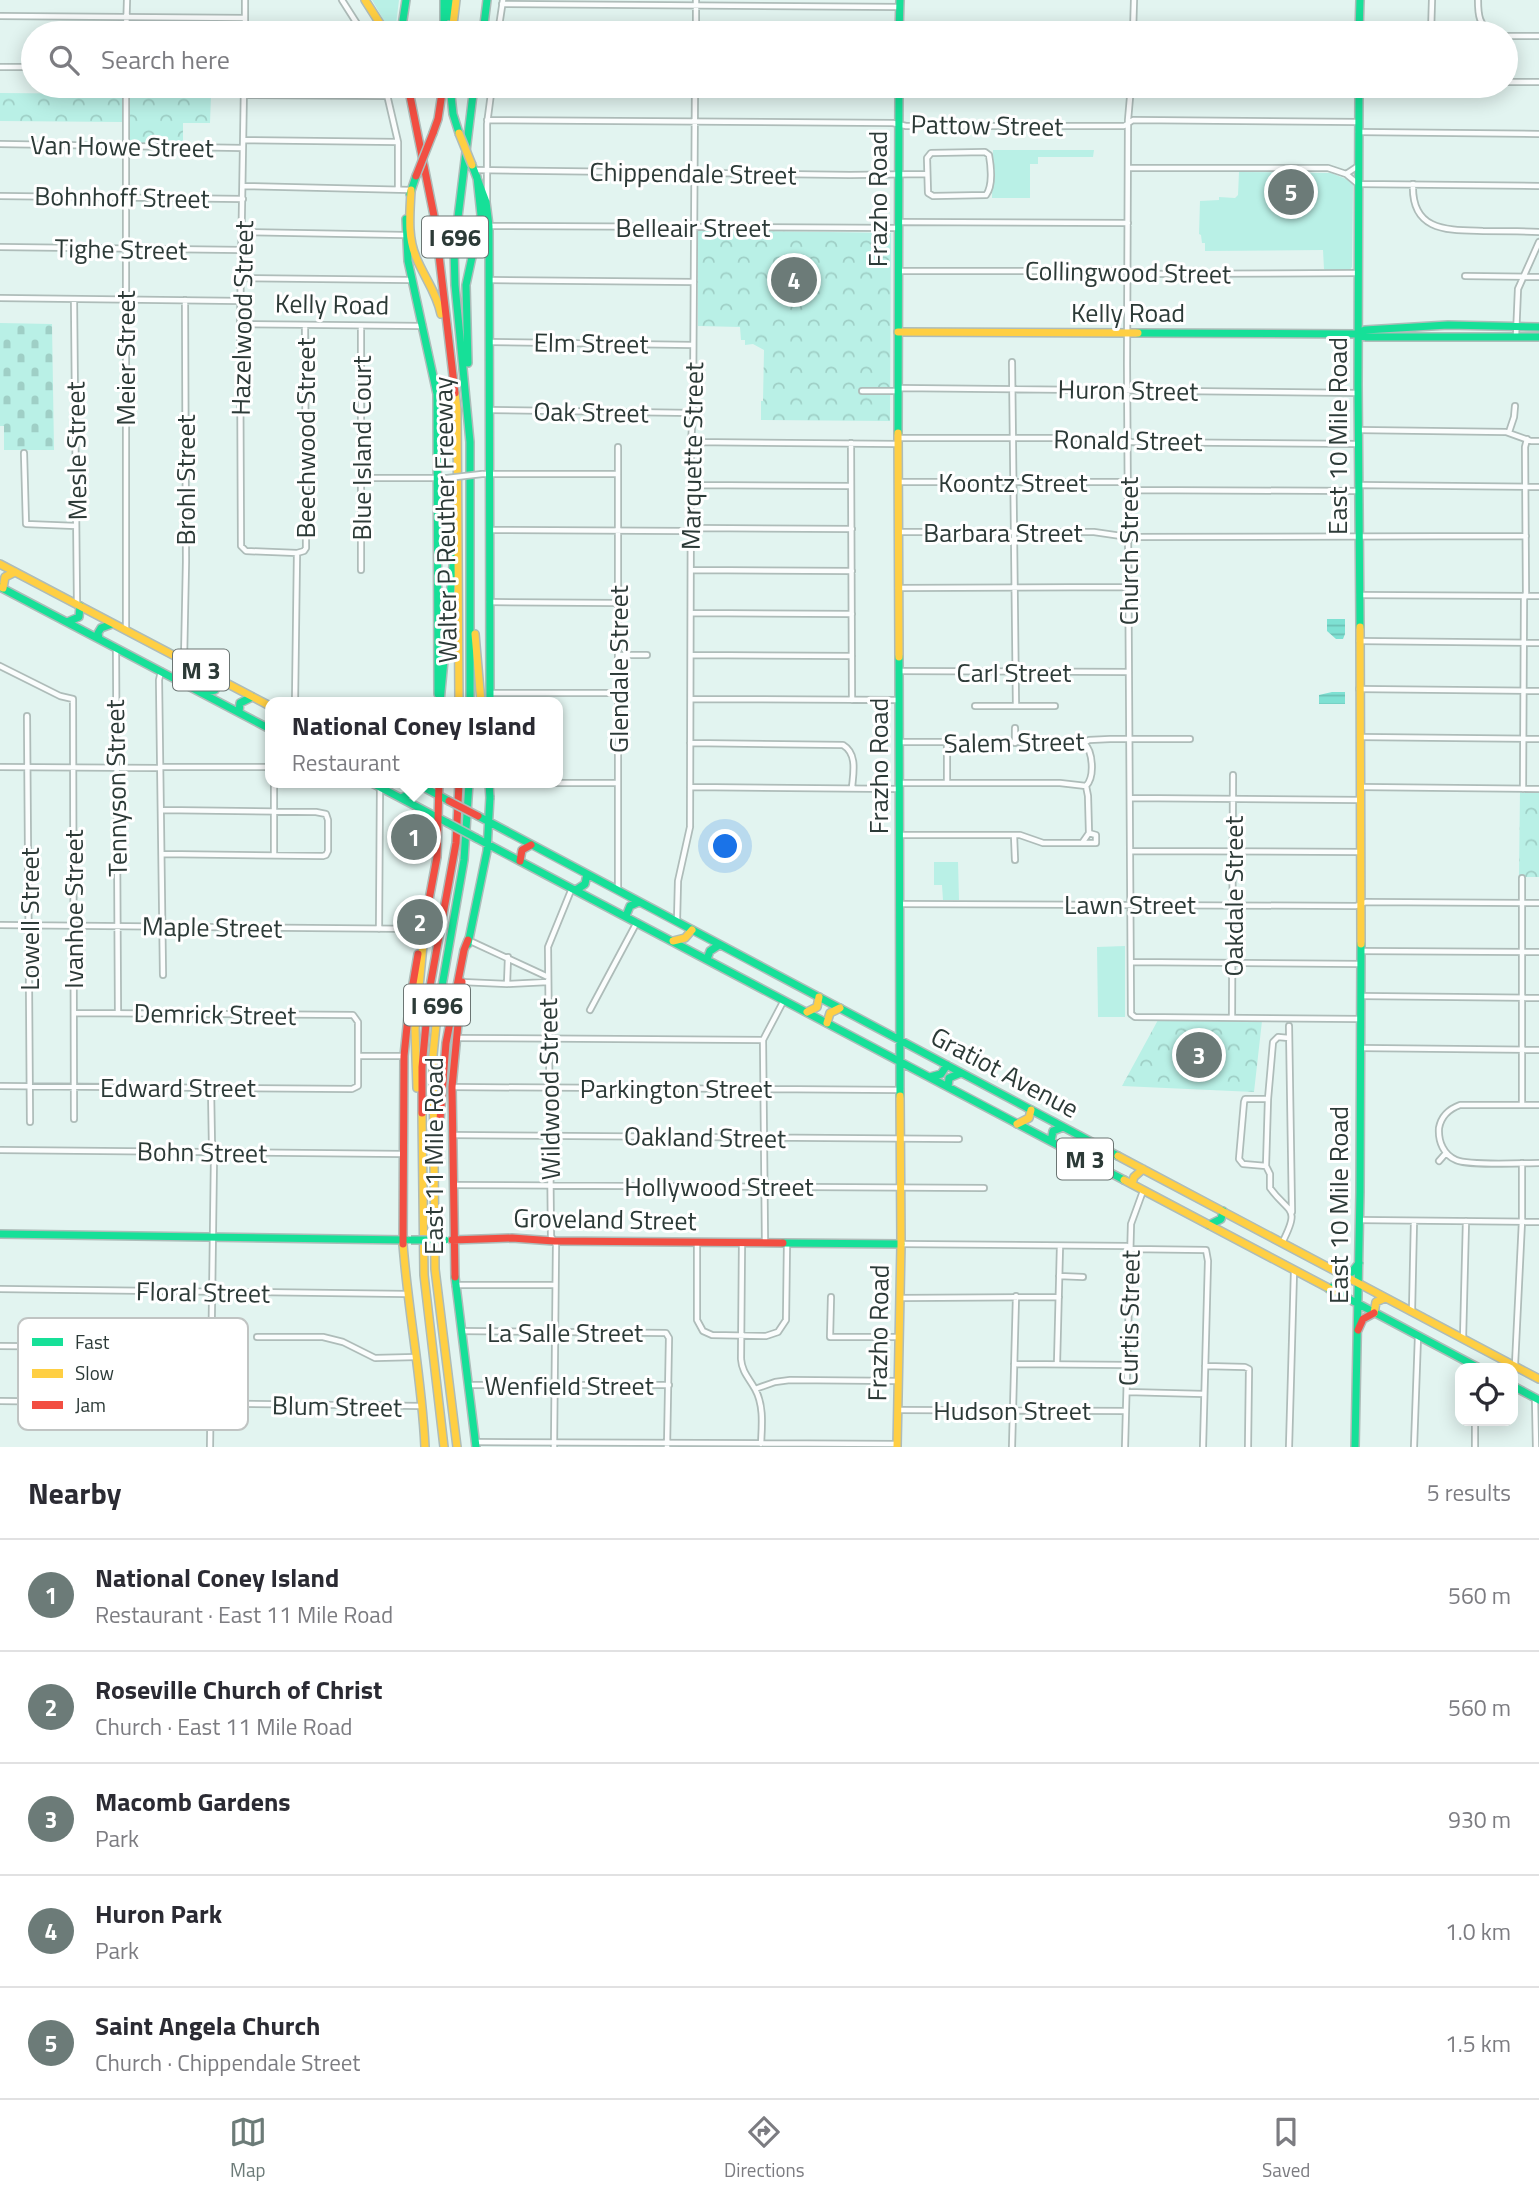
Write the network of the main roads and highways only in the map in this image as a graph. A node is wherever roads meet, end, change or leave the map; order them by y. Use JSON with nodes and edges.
{"nodes":[{"id":1,"x":365,"y":0,"type":"edge"},
{"id":2,"x":406,"y":0,"type":"edge"},
{"id":3,"x":444,"y":0,"type":"edge"},
{"id":4,"x":450,"y":0,"type":"edge"},
{"id":5,"x":456,"y":0,"type":"edge"},
{"id":6,"x":485,"y":0,"type":"edge"},
{"id":7,"x":1360,"y":0,"type":"edge"},
{"id":8,"x":900,"y":3,"type":"edge"},
{"id":9,"x":378,"y":21,"type":"edge"},
{"id":10,"x":403,"y":21,"type":"edge"},
{"id":11,"x":444,"y":21,"type":"edge"},
{"id":12,"x":451,"y":21,"type":"edge"},
{"id":13,"x":453,"y":21,"type":"edge"},
{"id":14,"x":482,"y":21,"type":"edge"},
{"id":15,"x":900,"y":21,"type":"edge"},
{"id":16,"x":1359,"y":21,"type":"edge"},
{"id":17,"x":410,"y":98,"type":"edge"},
{"id":18,"x":441,"y":98,"type":"edge"},
{"id":19,"x":452,"y":98,"type":"edge"},
{"id":20,"x":473,"y":98,"type":"edge"},
{"id":21,"x":899,"y":98,"type":"edge"},
{"id":22,"x":1359,"y":98,"type":"edge"},
{"id":23,"x":438,"y":119,"type":"junction"},
{"id":24,"x":455,"y":120,"type":"junction"},
{"id":25,"x":475,"y":171,"type":"junction"},
{"id":26,"x":411,"y":190,"type":"junction"},
{"id":27,"x":1436,"y":326,"type":"junction"},
{"id":28,"x":1470,"y":326,"type":"junction"},
{"id":29,"x":1539,"y":327,"type":"edge"},
{"id":30,"x":898,"y":332,"type":"junction"},
{"id":31,"x":1357,"y":334,"type":"junction"},
{"id":32,"x":1451,"y":336,"type":"junction"},
{"id":33,"x":1408,"y":337,"type":"junction"},
{"id":34,"x":1539,"y":337,"type":"edge"},
{"id":35,"x":455,"y":386,"type":"junction"},
{"id":36,"x":466,"y":389,"type":"junction"},
{"id":37,"x":459,"y":455,"type":"junction"},
{"id":38,"x":470,"y":554,"type":"junction"},
{"id":39,"x":0,"y":564,"type":"edge"},
{"id":40,"x":15,"y":572,"type":"junction"},
{"id":41,"x":1,"y":588,"type":"edge"},
{"id":42,"x":79,"y":605,"type":"junction"},
{"id":43,"x":66,"y":622,"type":"junction"},
{"id":44,"x":113,"y":624,"type":"junction"},
{"id":45,"x":99,"y":639,"type":"junction"},
{"id":46,"x":219,"y":679,"type":"junction"},
{"id":47,"x":202,"y":693,"type":"junction"},
{"id":48,"x":252,"y":697,"type":"junction"},
{"id":49,"x":439,"y":697,"type":"edge"},
{"id":50,"x":440,"y":697,"type":"edge"},
{"id":51,"x":459,"y":697,"type":"edge"},
{"id":52,"x":470,"y":697,"type":"edge"},
{"id":53,"x":480,"y":697,"type":"edge"},
{"id":54,"x":490,"y":697,"type":"edge"},
{"id":55,"x":265,"y":703,"type":"edge"},
{"id":56,"x":239,"y":712,"type":"junction"},
{"id":57,"x":265,"y":726,"type":"edge"},
{"id":58,"x":382,"y":788,"type":"edge"},
{"id":59,"x":414,"y":788,"type":"edge"},
{"id":60,"x":425,"y":788,"type":"edge"},
{"id":61,"x":439,"y":788,"type":"edge"},
{"id":62,"x":459,"y":788,"type":"edge"},
{"id":63,"x":470,"y":788,"type":"edge"},
{"id":64,"x":489,"y":788,"type":"edge"},
{"id":65,"x":439,"y":795,"type":"junction"},
{"id":66,"x":400,"y":798,"type":"junction"},
{"id":67,"x":439,"y":818,"type":"junction"},
{"id":68,"x":489,"y":822,"type":"junction"},
{"id":69,"x":488,"y":844,"type":"junction"},
{"id":70,"x":531,"y":845,"type":"junction"},
{"id":71,"x":520,"y":861,"type":"junction"},
{"id":72,"x":587,"y":874,"type":"junction"},
{"id":73,"x":574,"y":889,"type":"junction"},
{"id":74,"x":639,"y":902,"type":"junction"},
{"id":75,"x":626,"y":916,"type":"junction"},
{"id":76,"x":692,"y":930,"type":"junction"},
{"id":77,"x":423,"y":933,"type":"junction"},
{"id":78,"x":468,"y":940,"type":"junction"},
{"id":79,"x":672,"y":941,"type":"junction"},
{"id":80,"x":719,"y":944,"type":"junction"},
{"id":81,"x":707,"y":959,"type":"junction"},
{"id":82,"x":819,"y":997,"type":"junction"},
{"id":83,"x":840,"y":1008,"type":"junction"},
{"id":84,"x":807,"y":1012,"type":"junction"},
{"id":85,"x":827,"y":1023,"type":"junction"},
{"id":86,"x":900,"y":1040,"type":"junction"},
{"id":87,"x":900,"y":1062,"type":"junction"},
{"id":88,"x":947,"y":1065,"type":"junction"},
{"id":89,"x":961,"y":1073,"type":"junction"},
{"id":90,"x":929,"y":1077,"type":"junction"},
{"id":91,"x":948,"y":1087,"type":"junction"},
{"id":92,"x":1031,"y":1110,"type":"junction"},
{"id":93,"x":1017,"y":1124,"type":"junction"},
{"id":94,"x":1063,"y":1127,"type":"junction"},
{"id":95,"x":1051,"y":1141,"type":"junction"},
{"id":96,"x":423,"y":1167,"type":"junction"},
{"id":97,"x":1143,"y":1169,"type":"junction"},
{"id":98,"x":1132,"y":1184,"type":"junction"},
{"id":99,"x":1223,"y":1211,"type":"junction"},
{"id":100,"x":1208,"y":1225,"type":"junction"},
{"id":101,"x":434,"y":1229,"type":"junction"},
{"id":102,"x":0,"y":1234,"type":"edge"},
{"id":103,"x":1274,"y":1238,"type":"junction"},
{"id":104,"x":407,"y":1240,"type":"junction"},
{"id":105,"x":449,"y":1240,"type":"junction"},
{"id":106,"x":901,"y":1244,"type":"junction"},
{"id":107,"x":1261,"y":1253,"type":"junction"},
{"id":108,"x":1359,"y":1264,"type":"junction"},
{"id":109,"x":1342,"y":1274,"type":"junction"},
{"id":110,"x":1359,"y":1284,"type":"junction"},
{"id":111,"x":1329,"y":1289,"type":"junction"},
{"id":112,"x":1385,"y":1298,"type":"junction"},
{"id":113,"x":1359,"y":1305,"type":"junction"},
{"id":114,"x":1374,"y":1313,"type":"junction"},
{"id":115,"x":1358,"y":1330,"type":"junction"},
{"id":116,"x":1453,"y":1334,"type":"junction"},
{"id":117,"x":1439,"y":1347,"type":"junction"},
{"id":118,"x":1481,"y":1348,"type":"junction"},
{"id":119,"x":1469,"y":1356,"type":"junction"},
{"id":120,"x":1474,"y":1363,"type":"edge"},
{"id":121,"x":1539,"y":1379,"type":"edge"},
{"id":122,"x":1518,"y":1389,"type":"edge"},
{"id":123,"x":1537,"y":1399,"type":"edge"},
{"id":124,"x":476,"y":1445,"type":"edge"},
{"id":125,"x":897,"y":1446,"type":"edge"},
{"id":126,"x":425,"y":1447,"type":"edge"},
{"id":127,"x":444,"y":1447,"type":"edge"},
{"id":128,"x":457,"y":1447,"type":"edge"},
{"id":129,"x":1355,"y":1447,"type":"edge"}],
"edges":[{"from":1,"to":9,"type":"main road"},
{"from":2,"to":10,"type":"main road"},
{"from":3,"to":11,"type":"main road"},
{"from":4,"to":12,"type":"main road"},
{"from":5,"to":13,"type":"main road"},
{"from":6,"to":14,"type":"main road"},
{"from":7,"to":16,"type":"main road"},
{"from":8,"to":15,"type":"main road"},
{"from":17,"to":35,"type":"main road","name":"Walter P Reuther Freeway","number":"I 696"},
{"from":18,"to":23,"type":"main road"},
{"from":19,"to":24,"type":"main road"},
{"from":20,"to":36,"type":"main road","name":"Walter P Reuther Freeway","number":"I 696"},
{"from":21,"to":30,"type":"main road","name":"Frazho Road"},
{"from":22,"to":31,"type":"main road","name":"East 10 Mile Road"},
{"from":23,"to":24,"type":"main road"},
{"from":23,"to":26,"type":"main road","bridge":true},
{"from":24,"to":25,"type":"main road","bridge":true},
{"from":25,"to":36,"type":"main road"},
{"from":25,"to":54,"type":"main road"},
{"from":26,"to":35,"type":"main road"},
{"from":26,"to":49,"type":"main road"},
{"from":27,"to":28,"type":"main road","name":"Kelly Road"},
{"from":27,"to":31,"type":"main road","name":"Kelly Road"},
{"from":27,"to":33,"type":"main road"},
{"from":28,"to":29,"type":"main road","name":"Kelly Road"},
{"from":28,"to":32,"type":"main road"},
{"from":30,"to":31,"type":"main road","name":"Kelly Road"},
{"from":30,"to":86,"type":"main road","name":"Frazho Road"},
{"from":31,"to":33,"type":"main road","name":"Kelly Road"},
{"from":31,"to":108,"type":"main road","name":"East 10 Mile Road"},
{"from":32,"to":33,"type":"main road","name":"Kelly Road"},
{"from":32,"to":34,"type":"main road","name":"Kelly Road"},
{"from":35,"to":37,"type":"main road","name":"Walter P Reuther Freeway","number":"I 696"},
{"from":36,"to":38,"type":"main road","name":"Walter P Reuther Freeway","number":"I 696"},
{"from":37,"to":50,"type":"main road"},
{"from":37,"to":51,"type":"main road","name":"Walter P Reuther Freeway","number":"I 696"},
{"from":38,"to":52,"type":"main road","name":"Walter P Reuther Freeway","number":"I 696"},
{"from":38,"to":53,"type":"main road"},
{"from":39,"to":40,"type":"main road","number":"M 3"},
{"from":40,"to":41,"type":"main road"},
{"from":40,"to":42,"type":"main road","number":"M 3"},
{"from":41,"to":43,"type":"main road","number":"M 3"},
{"from":42,"to":43,"type":"main road"},
{"from":42,"to":44,"type":"main road","number":"M 3"},
{"from":43,"to":45,"type":"main road","number":"M 3"},
{"from":44,"to":45,"type":"main road"},
{"from":44,"to":46,"type":"main road","number":"M 3"},
{"from":45,"to":47,"type":"main road","number":"M 3"},
{"from":46,"to":47,"type":"main road"},
{"from":46,"to":48,"type":"main road","number":"M 3"},
{"from":47,"to":56,"type":"main road","number":"M 3"},
{"from":48,"to":55,"type":"main road","number":"M 3"},
{"from":48,"to":56,"type":"main road"},
{"from":56,"to":57,"type":"main road","number":"M 3"},
{"from":58,"to":66,"type":"main road","number":"M 3"},
{"from":59,"to":66,"type":"main road"},
{"from":60,"to":65,"type":"main road","number":"M 3"},
{"from":61,"to":65,"type":"main road","name":"East 11 Mile Road"},
{"from":62,"to":96,"type":"main road","number":"I 696"},
{"from":63,"to":101,"type":"main road","number":"I 696"},
{"from":64,"to":68,"type":"main road","name":"East 11 Mile Road"},
{"from":65,"to":67,"type":"main road","name":"East 11 Mile Road"},
{"from":65,"to":68,"type":"main road","number":"M 3","bridge":true},
{"from":66,"to":67,"type":"main road","number":"M 3"},
{"from":67,"to":69,"type":"main road","number":"M 3","bridge":true},
{"from":67,"to":77,"type":"main road","name":"East 11 Mile Road"},
{"from":68,"to":69,"type":"main road","name":"East 11 Mile Road"},
{"from":68,"to":70,"type":"main road","name":"Gratiot Avenue","number":"M 3"},
{"from":69,"to":71,"type":"main road","name":"Gratiot Avenue","number":"M 3"},
{"from":69,"to":78,"type":"main road","name":"East 11 Mile Road"},
{"from":70,"to":71,"type":"main road"},
{"from":70,"to":72,"type":"main road","name":"Gratiot Avenue","number":"M 3"},
{"from":71,"to":73,"type":"main road","name":"Gratiot Avenue","number":"M 3"},
{"from":72,"to":73,"type":"main road"},
{"from":72,"to":74,"type":"main road","name":"Gratiot Avenue","number":"M 3"},
{"from":73,"to":75,"type":"main road","name":"Gratiot Avenue","number":"M 3"},
{"from":74,"to":75,"type":"main road"},
{"from":74,"to":76,"type":"main road","name":"Gratiot Avenue","number":"M 3"},
{"from":75,"to":79,"type":"main road","name":"Gratiot Avenue","number":"M 3"},
{"from":76,"to":79,"type":"main road"},
{"from":76,"to":80,"type":"main road","name":"Gratiot Avenue","number":"M 3"},
{"from":77,"to":96,"type":"main road"},
{"from":77,"to":104,"type":"main road","name":"East 11 Mile Road"},
{"from":78,"to":101,"type":"main road"},
{"from":78,"to":105,"type":"main road","name":"East 11 Mile Road"},
{"from":79,"to":81,"type":"main road","name":"Gratiot Avenue","number":"M 3"},
{"from":80,"to":81,"type":"main road"},
{"from":80,"to":82,"type":"main road","name":"Gratiot Avenue","number":"M 3"},
{"from":81,"to":84,"type":"main road","name":"Gratiot Avenue","number":"M 3"},
{"from":82,"to":83,"type":"main road","name":"Gratiot Avenue","number":"M 3"},
{"from":82,"to":84,"type":"main road"},
{"from":83,"to":85,"type":"main road"},
{"from":83,"to":86,"type":"main road","name":"Gratiot Avenue","number":"M 3"},
{"from":84,"to":85,"type":"main road","name":"Gratiot Avenue","number":"M 3"},
{"from":85,"to":87,"type":"main road","name":"Gratiot Avenue","number":"M 3"},
{"from":86,"to":87,"type":"main road","name":"Frazho Road"},
{"from":86,"to":88,"type":"main road","name":"Gratiot Avenue","number":"M 3"},
{"from":87,"to":90,"type":"main road","name":"Gratiot Avenue","number":"M 3"},
{"from":87,"to":106,"type":"main road","name":"Frazho Road"},
{"from":88,"to":89,"type":"main road","name":"Gratiot Avenue","number":"M 3"},
{"from":88,"to":90,"type":"main road"},
{"from":89,"to":91,"type":"main road"},
{"from":89,"to":92,"type":"main road","name":"Gratiot Avenue","number":"M 3"},
{"from":90,"to":91,"type":"main road","name":"Gratiot Avenue","number":"M 3"},
{"from":91,"to":93,"type":"main road","name":"Gratiot Avenue","number":"M 3"},
{"from":92,"to":93,"type":"main road"},
{"from":92,"to":94,"type":"main road","name":"Gratiot Avenue","number":"M 3"},
{"from":93,"to":95,"type":"main road","name":"Gratiot Avenue","number":"M 3"},
{"from":94,"to":95,"type":"main road"},
{"from":94,"to":97,"type":"main road","name":"Gratiot Avenue","number":"M 3"},
{"from":95,"to":98,"type":"main road","name":"Gratiot Avenue","number":"M 3"},
{"from":96,"to":127,"type":"main road","number":"I 696"},
{"from":97,"to":98,"type":"main road"},
{"from":97,"to":99,"type":"main road","name":"Gratiot Avenue","number":"M 3"},
{"from":98,"to":100,"type":"main road","name":"Gratiot Avenue","number":"M 3"},
{"from":99,"to":100,"type":"main road"},
{"from":99,"to":103,"type":"main road","name":"Gratiot Avenue","number":"M 3"},
{"from":100,"to":107,"type":"main road","name":"Gratiot Avenue","number":"M 3"},
{"from":101,"to":128,"type":"main road","number":"I 696"},
{"from":102,"to":104,"type":"main road","name":"Groveland Street"},
{"from":103,"to":107,"type":"main road"},
{"from":103,"to":109,"type":"main road","name":"Gratiot Avenue","number":"M 3"},
{"from":104,"to":105,"type":"main road","name":"Groveland Street","bridge":true},
{"from":104,"to":126,"type":"main road","name":"East 11 Mile Road"},
{"from":105,"to":106,"type":"main road","name":"Groveland Street"},
{"from":105,"to":124,"type":"main road","name":"East 11 Mile Road"},
{"from":106,"to":125,"type":"main road","name":"Frazho Road"},
{"from":107,"to":111,"type":"main road","name":"Gratiot Avenue","number":"M 3"},
{"from":108,"to":109,"type":"main road"},
{"from":108,"to":110,"type":"main road","name":"East 10 Mile Road"},
{"from":109,"to":110,"type":"main road","name":"Gratiot Avenue","number":"M 3"},
{"from":109,"to":111,"type":"main road"},
{"from":110,"to":112,"type":"main road","name":"Gratiot Avenue","number":"M 3"},
{"from":110,"to":113,"type":"main road","name":"East 10 Mile Road"},
{"from":111,"to":113,"type":"main road","name":"Gratiot Avenue","number":"M 3"},
{"from":112,"to":114,"type":"main road"},
{"from":112,"to":116,"type":"main road","name":"Gratiot Avenue","number":"M 3"},
{"from":113,"to":114,"type":"main road","name":"Gratiot Avenue","number":"M 3"},
{"from":113,"to":115,"type":"main road","name":"East 10 Mile Road"},
{"from":114,"to":115,"type":"main road"},
{"from":114,"to":117,"type":"main road","name":"Gratiot Avenue","number":"M 3"},
{"from":115,"to":129,"type":"main road","name":"East 10 Mile Road"},
{"from":116,"to":117,"type":"main road"},
{"from":116,"to":118,"type":"main road","name":"Gratiot Avenue","number":"M 3"},
{"from":117,"to":119,"type":"main road","name":"Gratiot Avenue","number":"M 3"},
{"from":118,"to":119,"type":"main road"},
{"from":118,"to":121,"type":"main road","name":"Gratiot Avenue","number":"M 3"},
{"from":119,"to":120,"type":"main road","name":"Gratiot Avenue","number":"M 3"},
{"from":122,"to":123,"type":"main road"}]}
